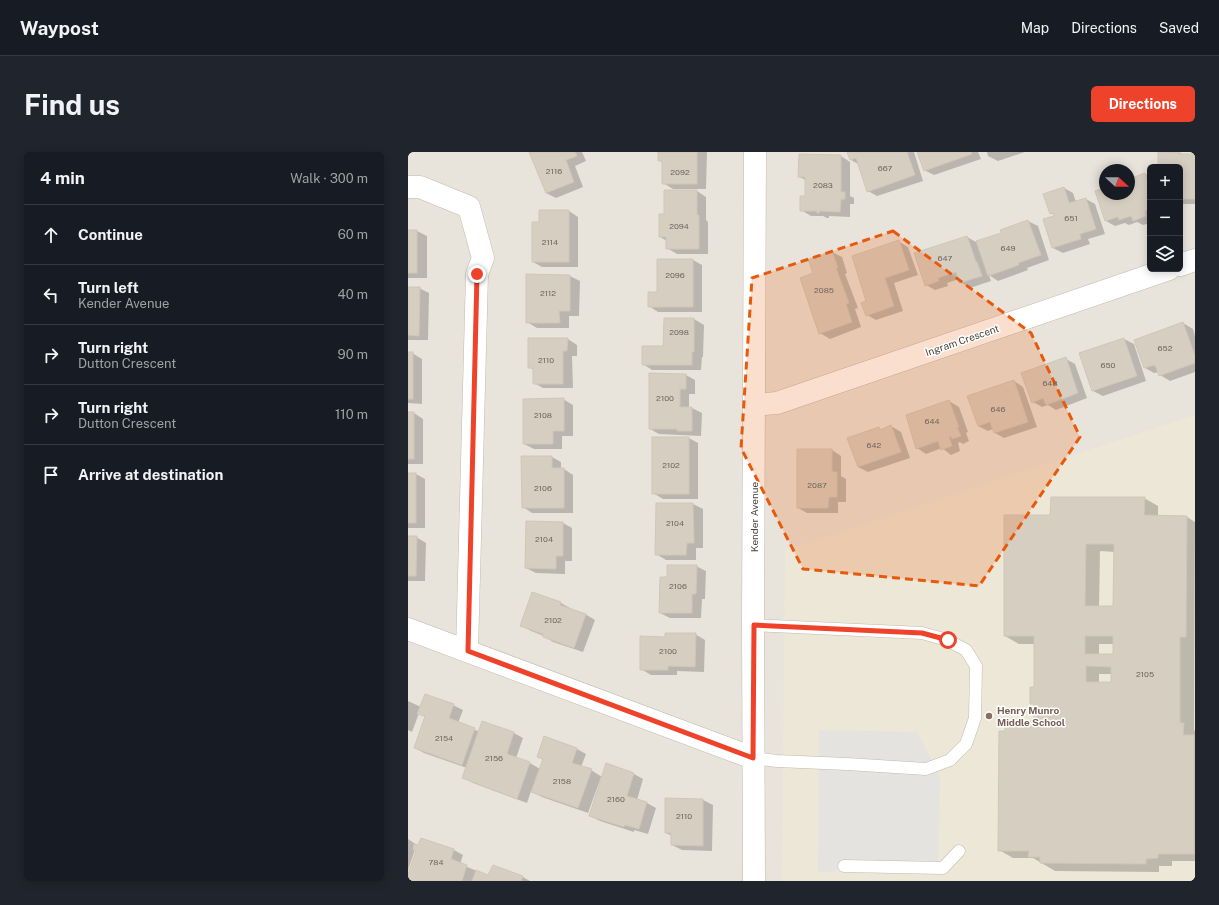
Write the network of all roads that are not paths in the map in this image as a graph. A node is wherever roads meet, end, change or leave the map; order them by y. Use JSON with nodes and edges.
{"nodes":[{"id":1,"x":755,"y":152,"type":"edge"},
{"id":2,"x":408,"y":187,"type":"edge"},
{"id":3,"x":1195,"y":260,"type":"edge"},
{"id":4,"x":1183,"y":264,"type":"edge"},
{"id":5,"x":1160,"y":272,"type":"edge"},
{"id":6,"x":754,"y":405,"type":"junction"},
{"id":7,"x":754,"y":625,"type":"junction"},
{"id":8,"x":408,"y":629,"type":"edge"},
{"id":9,"x":468,"y":651,"type":"junction"},
{"id":10,"x":753,"y":758,"type":"junction"},
{"id":11,"x":959,"y":851,"type":"dead end"},
{"id":12,"x":844,"y":866,"type":"dead end"},
{"id":13,"x":754,"y":881,"type":"edge"}],
"edges":[{"from":1,"to":6,"type":"street","name":"Kender Avenue"},
{"from":2,"to":9,"type":"street"},
{"from":3,"to":4,"type":"street"},
{"from":5,"to":6,"type":"street","name":"Ingram Crescent"},
{"from":6,"to":7,"type":"street","name":"Kender Avenue"},
{"from":7,"to":10,"type":"street","name":"Kender Avenue"},
{"from":7,"to":10,"type":"lane"},
{"from":8,"to":9,"type":"street"},
{"from":9,"to":10,"type":"street"},
{"from":10,"to":13,"type":"street","name":"Kender Avenue"},
{"from":11,"to":12,"type":"lane"}]}
